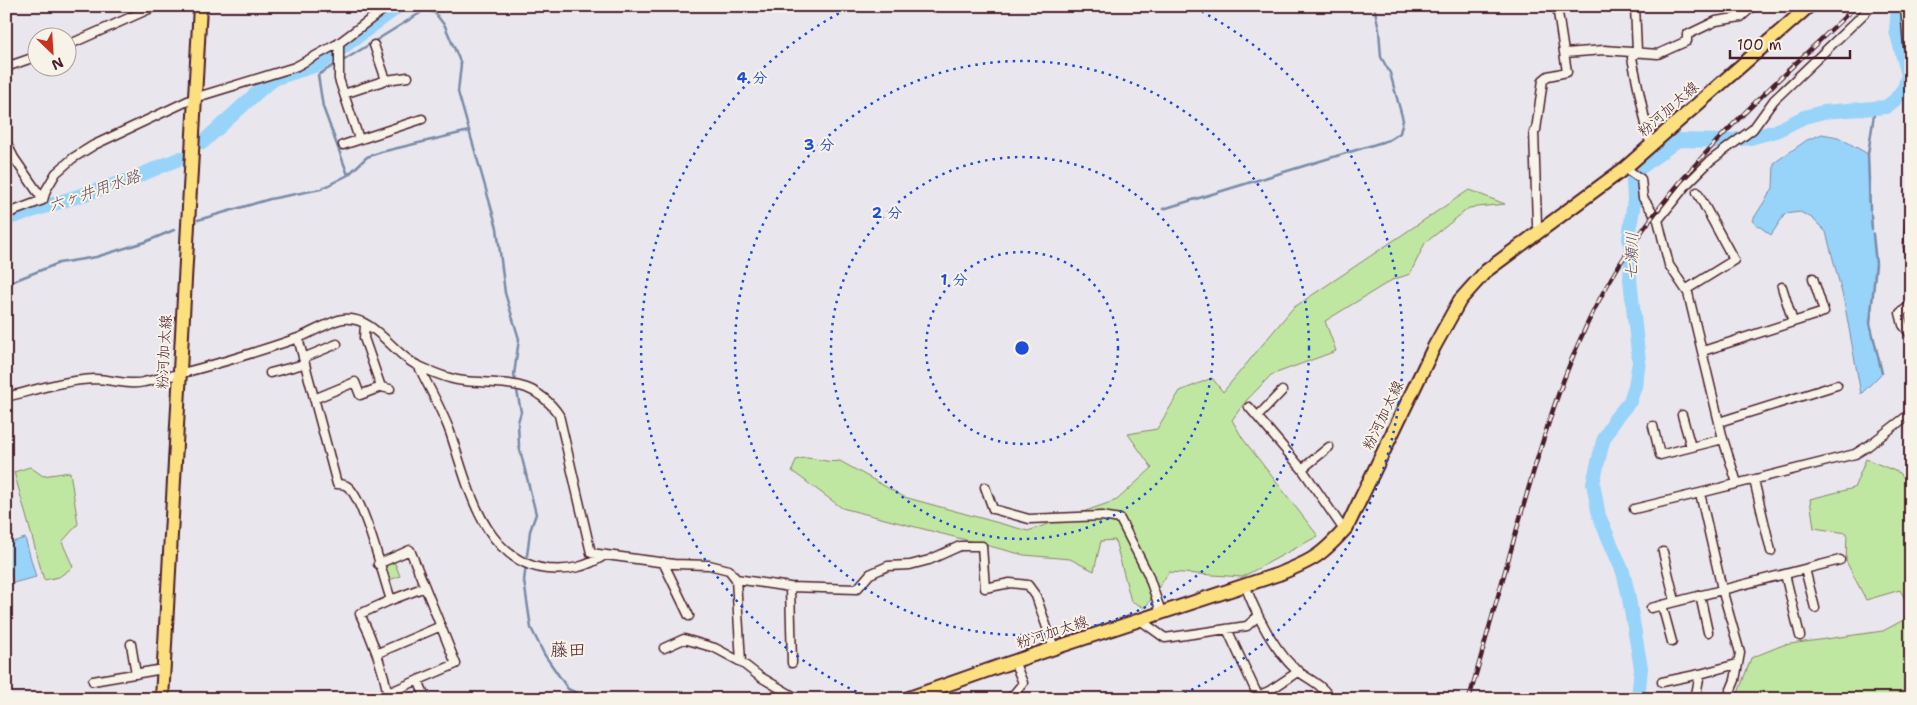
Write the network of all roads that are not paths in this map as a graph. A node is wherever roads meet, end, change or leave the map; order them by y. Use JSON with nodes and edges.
{"nodes":[{"id":1,"x":156,"y":6,"type":"edge"},
{"id":2,"x":200,"y":6,"type":"edge"},
{"id":3,"x":388,"y":6,"type":"edge"},
{"id":4,"x":1558,"y":6,"type":"edge"},
{"id":5,"x":1635,"y":6,"type":"edge"},
{"id":6,"x":1736,"y":6,"type":"edge"},
{"id":7,"x":1753,"y":6,"type":"edge"},
{"id":8,"x":1810,"y":6,"type":"edge"},
{"id":9,"x":1872,"y":6,"type":"edge"},
{"id":10,"x":1906,"y":6,"type":"edge"},
{"id":11,"x":1741,"y":17,"type":"junction"},
{"id":12,"x":78,"y":41,"type":"edge"},
{"id":13,"x":339,"y":43,"type":"junction"},
{"id":14,"x":374,"y":45,"type":"dead end"},
{"id":15,"x":1911,"y":50,"type":"edge"},
{"id":16,"x":1636,"y":52,"type":"junction"},
{"id":17,"x":1566,"y":53,"type":"junction"},
{"id":18,"x":28,"y":59,"type":"edge"},
{"id":19,"x":6,"y":67,"type":"edge"},
{"id":20,"x":408,"y":76,"type":"dead end"},
{"id":21,"x":386,"y":80,"type":"junction"},
{"id":22,"x":344,"y":94,"type":"junction"},
{"id":23,"x":194,"y":98,"type":"junction"},
{"id":24,"x":422,"y":118,"type":"dead end"},
{"id":25,"x":359,"y":140,"type":"junction"},
{"id":26,"x":6,"y":142,"type":"edge"},
{"id":27,"x":1652,"y":144,"type":"junction"},
{"id":28,"x":343,"y":145,"type":"dead end"},
{"id":29,"x":1625,"y":168,"type":"junction"},
{"id":30,"x":1697,"y":192,"type":"dead end"},
{"id":31,"x":43,"y":200,"type":"junction"},
{"id":32,"x":1911,"y":206,"type":"edge"},
{"id":33,"x":6,"y":214,"type":"edge"},
{"id":34,"x":1658,"y":220,"type":"junction"},
{"id":35,"x":1541,"y":230,"type":"junction"},
{"id":36,"x":1911,"y":263,"type":"edge"},
{"id":37,"x":1813,"y":278,"type":"dead end"},
{"id":38,"x":1782,"y":287,"type":"dead end"},
{"id":39,"x":1687,"y":289,"type":"junction"},
{"id":40,"x":1911,"y":305,"type":"edge"},
{"id":41,"x":1794,"y":322,"type":"junction"},
{"id":42,"x":365,"y":325,"type":"junction"},
{"id":43,"x":1911,"y":334,"type":"edge"},
{"id":44,"x":298,"y":338,"type":"junction"},
{"id":45,"x":337,"y":344,"type":"dead end"},
{"id":46,"x":1703,"y":351,"type":"junction"},
{"id":47,"x":304,"y":361,"type":"junction"},
{"id":48,"x":419,"y":367,"type":"junction"},
{"id":49,"x":179,"y":373,"type":"junction"},
{"id":50,"x":270,"y":373,"type":"dead end"},
{"id":51,"x":1837,"y":385,"type":"dead end"},
{"id":52,"x":380,"y":387,"type":"junction"},
{"id":53,"x":390,"y":389,"type":"dead end"},
{"id":54,"x":1282,"y":391,"type":"dead end"},
{"id":55,"x":6,"y":397,"type":"edge"},
{"id":56,"x":314,"y":398,"type":"junction"},
{"id":57,"x":1249,"y":407,"type":"dead end"},
{"id":58,"x":1911,"y":412,"type":"edge"},
{"id":59,"x":1682,"y":415,"type":"dead end"},
{"id":60,"x":1258,"y":416,"type":"junction"},
{"id":61,"x":1720,"y":422,"type":"junction"},
{"id":62,"x":1652,"y":426,"type":"dead end"},
{"id":63,"x":1723,"y":439,"type":"junction"},
{"id":64,"x":1329,"y":447,"type":"dead end"},
{"id":65,"x":1691,"y":447,"type":"junction"},
{"id":66,"x":1302,"y":469,"type":"junction"},
{"id":67,"x":1754,"y":480,"type":"junction"},
{"id":68,"x":1737,"y":483,"type":"junction"},
{"id":69,"x":985,"y":487,"type":"dead end"},
{"id":70,"x":1700,"y":493,"type":"junction"},
{"id":71,"x":1634,"y":509,"type":"dead end"},
{"id":72,"x":1344,"y":530,"type":"junction"},
{"id":73,"x":1771,"y":551,"type":"dead end"},
{"id":74,"x":1662,"y":552,"type":"dead end"},
{"id":75,"x":605,"y":555,"type":"junction"},
{"id":76,"x":1840,"y":560,"type":"dead end"},
{"id":77,"x":663,"y":562,"type":"junction"},
{"id":78,"x":378,"y":564,"type":"junction"},
{"id":79,"x":1805,"y":569,"type":"junction"},
{"id":80,"x":1784,"y":574,"type":"junction"},
{"id":81,"x":736,"y":579,"type":"junction"},
{"id":82,"x":1245,"y":585,"type":"junction"},
{"id":83,"x":425,"y":587,"type":"junction"},
{"id":84,"x":790,"y":587,"type":"junction"},
{"id":85,"x":1722,"y":589,"type":"junction"},
{"id":86,"x":1700,"y":595,"type":"junction"},
{"id":87,"x":391,"y":600,"type":"junction"},
{"id":88,"x":1675,"y":602,"type":"junction"},
{"id":89,"x":1662,"y":605,"type":"junction"},
{"id":90,"x":1651,"y":608,"type":"dead end"},
{"id":91,"x":1815,"y":608,"type":"dead end"},
{"id":92,"x":1161,"y":612,"type":"junction"},
{"id":93,"x":689,"y":616,"type":"dead end"},
{"id":94,"x":1257,"y":617,"type":"junction"},
{"id":95,"x":1140,"y":620,"type":"junction"},
{"id":96,"x":441,"y":626,"type":"junction"},
{"id":97,"x":1227,"y":629,"type":"junction"},
{"id":98,"x":1708,"y":632,"type":"dead end"},
{"id":99,"x":1800,"y":636,"type":"dead end"},
{"id":100,"x":1672,"y":642,"type":"dead end"},
{"id":101,"x":131,"y":644,"type":"dead end"},
{"id":102,"x":664,"y":648,"type":"dead end"},
{"id":103,"x":1054,"y":648,"type":"junction"},
{"id":104,"x":378,"y":653,"type":"junction"},
{"id":105,"x":1014,"y":661,"type":"junction"},
{"id":106,"x":741,"y":662,"type":"junction"},
{"id":107,"x":792,"y":663,"type":"dead end"},
{"id":108,"x":1737,"y":664,"type":"junction"},
{"id":109,"x":163,"y":669,"type":"junction"},
{"id":110,"x":1299,"y":672,"type":"junction"},
{"id":111,"x":136,"y":674,"type":"junction"},
{"id":112,"x":1700,"y":674,"type":"junction"},
{"id":113,"x":418,"y":680,"type":"junction"},
{"id":114,"x":93,"y":681,"type":"dead end"},
{"id":115,"x":1662,"y":682,"type":"dead end"},
{"id":116,"x":389,"y":696,"type":"edge"},
{"id":117,"x":1254,"y":697,"type":"edge"},
{"id":118,"x":162,"y":699,"type":"edge"},
{"id":119,"x":426,"y":699,"type":"edge"},
{"id":120,"x":798,"y":699,"type":"edge"},
{"id":121,"x":906,"y":699,"type":"edge"},
{"id":122,"x":1010,"y":699,"type":"edge"},
{"id":123,"x":1330,"y":699,"type":"edge"},
{"id":124,"x":1695,"y":699,"type":"edge"},
{"id":125,"x":1727,"y":699,"type":"edge"}],
"edges":[{"from":1,"to":12,"type":"street"},
{"from":2,"to":23,"type":"main road","name":"粉河加太線"},
{"from":3,"to":13,"type":"street"},
{"from":4,"to":17,"type":"street"},
{"from":5,"to":16,"type":"street"},
{"from":6,"to":11,"type":"street"},
{"from":7,"to":11,"type":"street"},
{"from":8,"to":27,"type":"main road","name":"粉河加太線"},
{"from":9,"to":34,"type":"street"},
{"from":10,"to":15,"type":"street"},
{"from":11,"to":16,"type":"street"},
{"from":13,"to":22,"type":"street"},
{"from":13,"to":23,"type":"street"},
{"from":14,"to":21,"type":"street"},
{"from":16,"to":17,"type":"street"},
{"from":16,"to":27,"type":"street"},
{"from":17,"to":35,"type":"street"},
{"from":18,"to":19,"type":"street"},
{"from":20,"to":21,"type":"street"},
{"from":21,"to":22,"type":"street"},
{"from":22,"to":25,"type":"street"},
{"from":23,"to":31,"type":"street"},
{"from":23,"to":49,"type":"main road","name":"粉河加太線"},
{"from":24,"to":25,"type":"street"},
{"from":25,"to":28,"type":"street"},
{"from":26,"to":31,"type":"street"},
{"from":27,"to":29,"type":"main road","name":"粉河加太線"},
{"from":29,"to":34,"type":"street"},
{"from":29,"to":35,"type":"main road","name":"粉河加太線"},
{"from":30,"to":39,"type":"street"},
{"from":31,"to":33,"type":"street"},
{"from":32,"to":36,"type":"street"},
{"from":34,"to":39,"type":"street"},
{"from":35,"to":72,"type":"main road","name":"粉河加太線"},
{"from":37,"to":41,"type":"street"},
{"from":38,"to":41,"type":"street"},
{"from":39,"to":46,"type":"street"},
{"from":40,"to":43,"type":"street"},
{"from":41,"to":46,"type":"street"},
{"from":42,"to":44,"type":"street"},
{"from":42,"to":48,"type":"street"},
{"from":42,"to":52,"type":"street"},
{"from":44,"to":47,"type":"street"},
{"from":44,"to":49,"type":"street"},
{"from":45,"to":47,"type":"street"},
{"from":46,"to":61,"type":"street"},
{"from":47,"to":50,"type":"street"},
{"from":47,"to":56,"type":"street"},
{"from":48,"to":75,"type":"street"},
{"from":48,"to":75,"type":"street"},
{"from":49,"to":55,"type":"street"},
{"from":49,"to":109,"type":"main road","name":"粉河加太線"},
{"from":51,"to":61,"type":"street"},
{"from":52,"to":53,"type":"street"},
{"from":52,"to":56,"type":"street"},
{"from":54,"to":60,"type":"street"},
{"from":56,"to":78,"type":"street"},
{"from":57,"to":60,"type":"street"},
{"from":58,"to":67,"type":"street"},
{"from":59,"to":65,"type":"street"},
{"from":60,"to":66,"type":"street"},
{"from":61,"to":63,"type":"street"},
{"from":62,"to":65,"type":"street"},
{"from":63,"to":65,"type":"street"},
{"from":63,"to":68,"type":"street"},
{"from":64,"to":66,"type":"street"},
{"from":66,"to":72,"type":"street"},
{"from":67,"to":68,"type":"street"},
{"from":67,"to":73,"type":"street"},
{"from":68,"to":70,"type":"street"},
{"from":69,"to":92,"type":"street"},
{"from":70,"to":71,"type":"street"},
{"from":70,"to":85,"type":"street"},
{"from":72,"to":82,"type":"main road","name":"粉河加太線"},
{"from":74,"to":88,"type":"street"},
{"from":75,"to":77,"type":"street"},
{"from":76,"to":79,"type":"street"},
{"from":77,"to":81,"type":"street"},
{"from":77,"to":93,"type":"street"},
{"from":78,"to":83,"type":"street"},
{"from":78,"to":87,"type":"street"},
{"from":79,"to":80,"type":"street"},
{"from":79,"to":91,"type":"street"},
{"from":80,"to":85,"type":"street"},
{"from":80,"to":99,"type":"street"},
{"from":81,"to":84,"type":"street"},
{"from":81,"to":106,"type":"street"},
{"from":82,"to":92,"type":"main road","name":"粉河加太線"},
{"from":82,"to":94,"type":"street"},
{"from":83,"to":87,"type":"street"},
{"from":83,"to":96,"type":"street"},
{"from":84,"to":103,"type":"street"},
{"from":84,"to":107,"type":"street"},
{"from":85,"to":86,"type":"street"},
{"from":85,"to":108,"type":"street"},
{"from":86,"to":88,"type":"street"},
{"from":86,"to":98,"type":"street"},
{"from":87,"to":104,"type":"street"},
{"from":88,"to":89,"type":"street"},
{"from":89,"to":90,"type":"street"},
{"from":89,"to":100,"type":"street"},
{"from":92,"to":95,"type":"main road","name":"粉河加太線"},
{"from":94,"to":97,"type":"street"},
{"from":94,"to":110,"type":"street"},
{"from":95,"to":97,"type":"street"},
{"from":95,"to":103,"type":"main road","name":"粉河加太線"},
{"from":96,"to":104,"type":"street"},
{"from":96,"to":113,"type":"street"},
{"from":97,"to":117,"type":"street"},
{"from":101,"to":111,"type":"street"},
{"from":102,"to":106,"type":"street"},
{"from":103,"to":105,"type":"main road","name":"粉河加太線"},
{"from":104,"to":116,"type":"street"},
{"from":105,"to":121,"type":"main road","name":"粉河加太線"},
{"from":105,"to":122,"type":"street"},
{"from":106,"to":120,"type":"street"},
{"from":108,"to":112,"type":"street"},
{"from":108,"to":125,"type":"street"},
{"from":109,"to":111,"type":"street"},
{"from":109,"to":118,"type":"main road","name":"粉河加太線"},
{"from":110,"to":117,"type":"street"},
{"from":110,"to":123,"type":"street"},
{"from":111,"to":114,"type":"street"},
{"from":112,"to":115,"type":"street"},
{"from":112,"to":124,"type":"street"},
{"from":113,"to":116,"type":"street"},
{"from":113,"to":119,"type":"street"}]}
